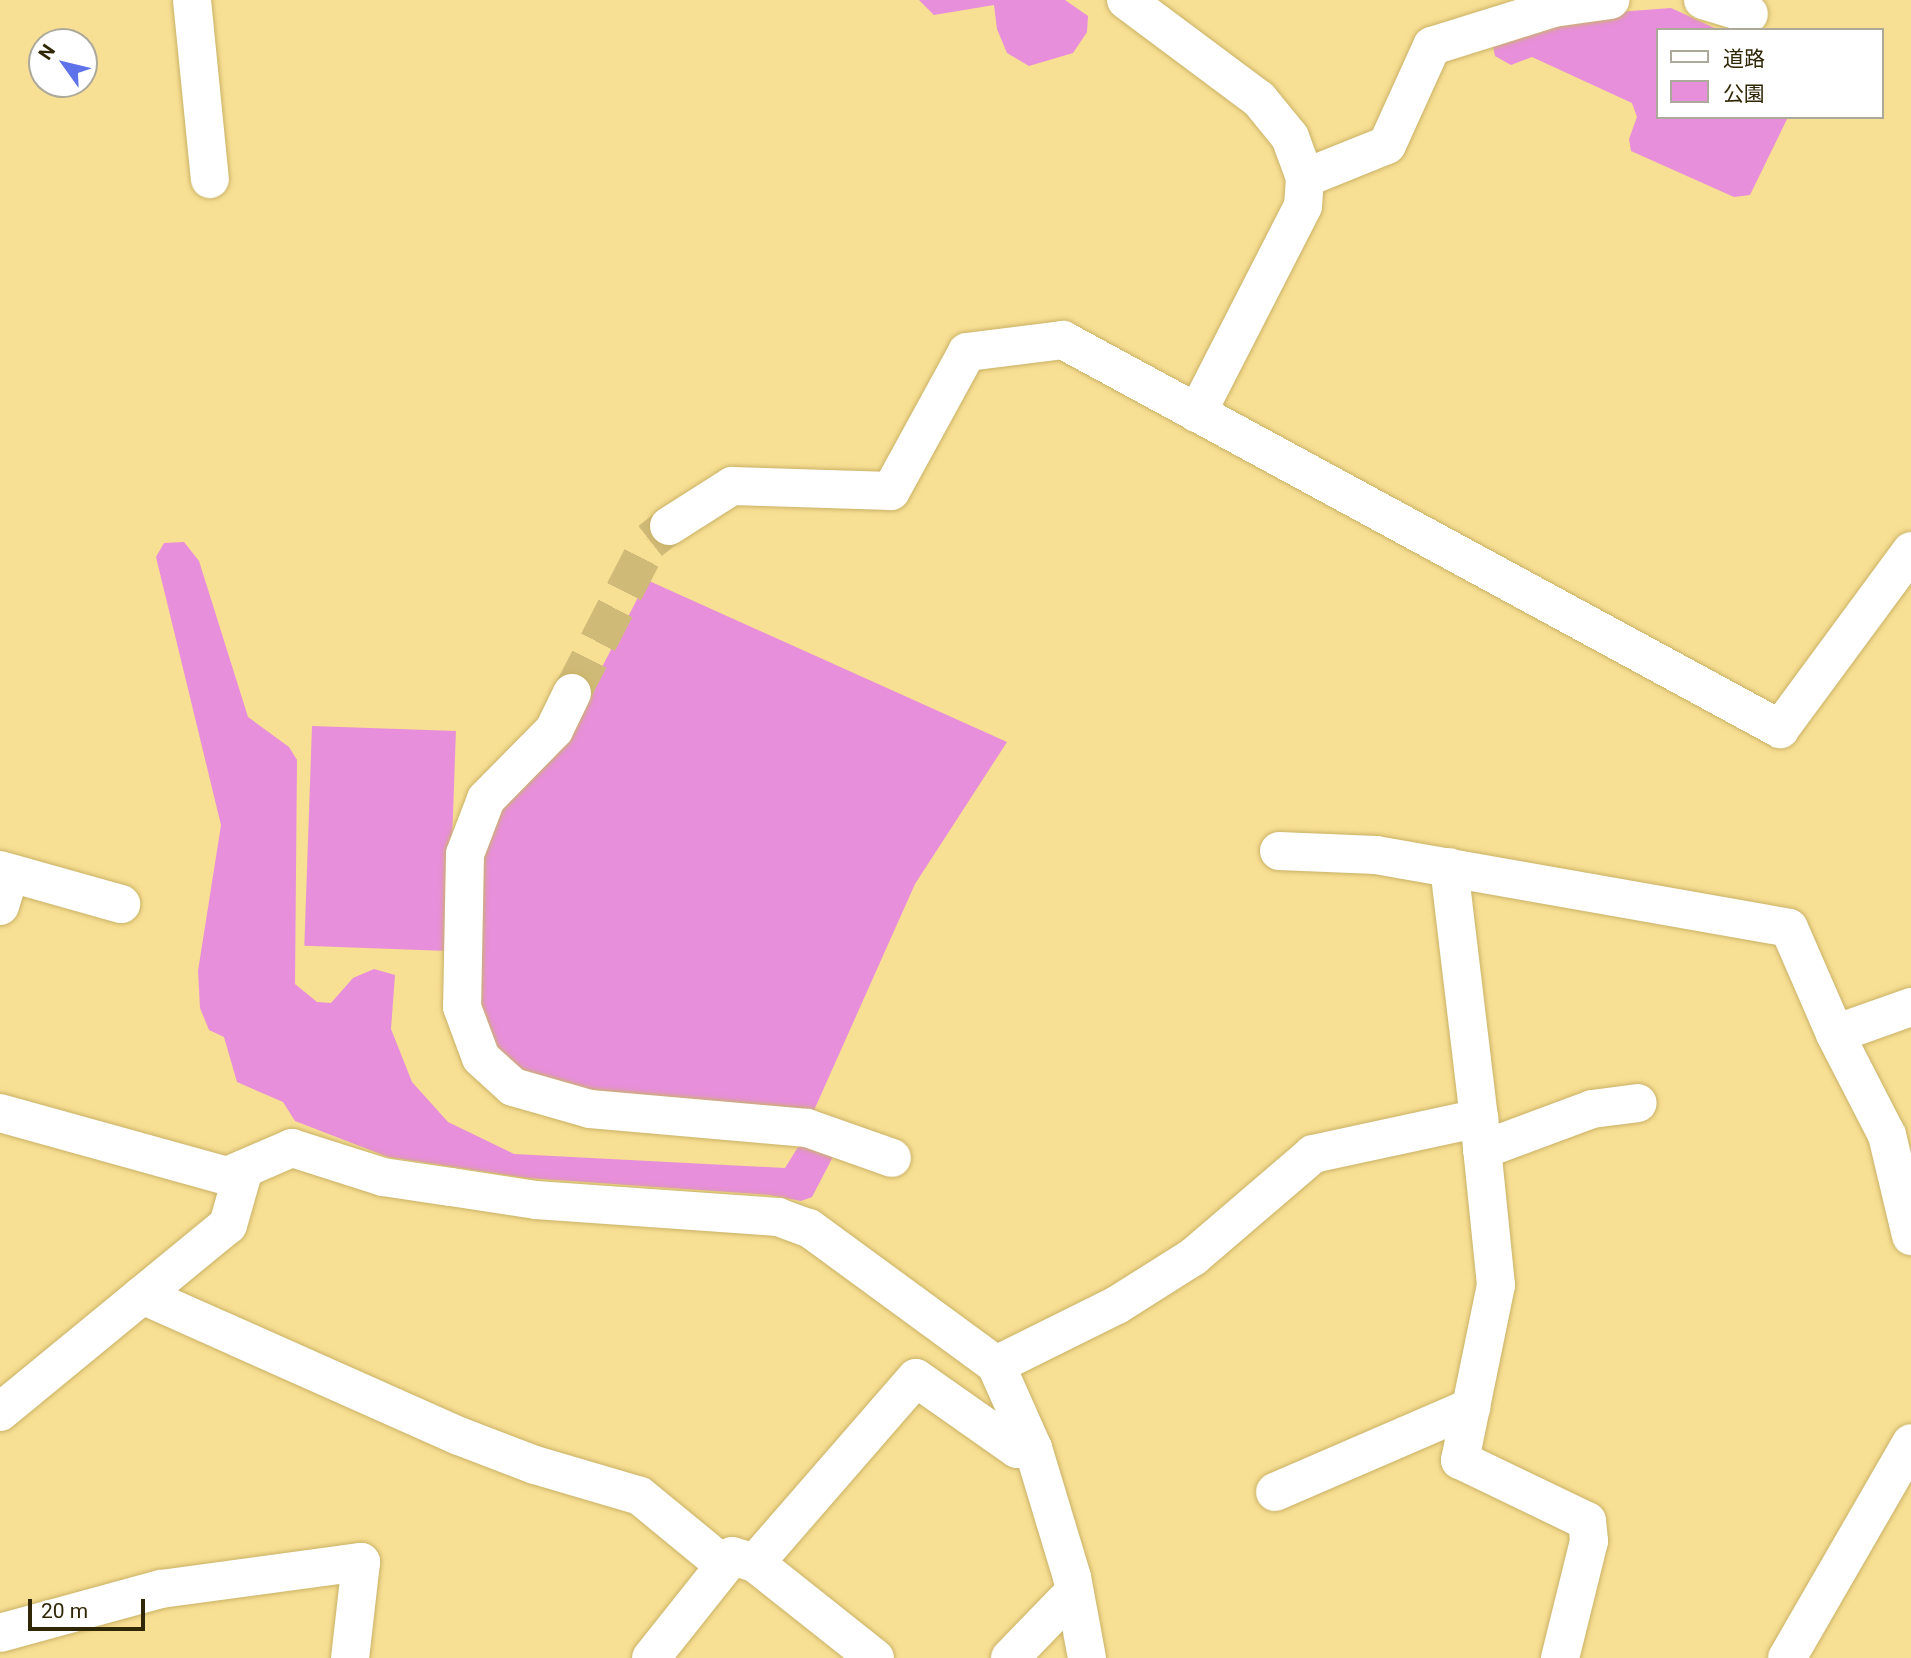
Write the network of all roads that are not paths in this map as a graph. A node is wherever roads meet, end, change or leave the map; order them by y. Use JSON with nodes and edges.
{"nodes":[{"id":1,"x":192,"y":0,"type":"edge"},
{"id":2,"x":1126,"y":0,"type":"edge"},
{"id":3,"x":1609,"y":0,"type":"edge"},
{"id":4,"x":1703,"y":0,"type":"edge"},
{"id":5,"x":1749,"y":14,"type":"dead end"},
{"id":6,"x":1305,"y":178,"type":"junction"},
{"id":7,"x":210,"y":179,"type":"dead end"},
{"id":8,"x":1197,"y":413,"type":"junction"},
{"id":9,"x":669,"y":526,"type":"tunnel mouth"},
{"id":10,"x":1911,"y":551,"type":"edge"},
{"id":11,"x":572,"y":693,"type":"tunnel mouth"},
{"id":12,"x":1279,"y":851,"type":"dead end"},
{"id":13,"x":1449,"y":867,"type":"junction"},
{"id":14,"x":3,"y":883,"type":"edge"},
{"id":15,"x":121,"y":904,"type":"dead end"},
{"id":16,"x":1911,"y":1007,"type":"edge"},
{"id":17,"x":1835,"y":1034,"type":"junction"},
{"id":18,"x":1638,"y":1103,"type":"dead end"},
{"id":19,"x":0,"y":1113,"type":"edge"},
{"id":20,"x":1480,"y":1134,"type":"junction"},
{"id":21,"x":892,"y":1158,"type":"dead end"},
{"id":22,"x":244,"y":1169,"type":"junction"},
{"id":23,"x":1911,"y":1236,"type":"edge"},
{"id":24,"x":142,"y":1295,"type":"junction"},
{"id":25,"x":996,"y":1365,"type":"junction"},
{"id":26,"x":1471,"y":1408,"type":"junction"},
{"id":27,"x":0,"y":1412,"type":"edge"},
{"id":28,"x":1911,"y":1443,"type":"edge"},
{"id":29,"x":1033,"y":1448,"type":"junction"},
{"id":30,"x":1275,"y":1492,"type":"dead end"},
{"id":31,"x":740,"y":1564,"type":"junction"},
{"id":32,"x":1074,"y":1592,"type":"junction"},
{"id":33,"x":0,"y":1633,"type":"edge"},
{"id":34,"x":350,"y":1658,"type":"edge"},
{"id":35,"x":651,"y":1658,"type":"edge"},
{"id":36,"x":875,"y":1658,"type":"edge"},
{"id":37,"x":1010,"y":1658,"type":"edge"},
{"id":38,"x":1087,"y":1658,"type":"edge"},
{"id":39,"x":1560,"y":1658,"type":"edge"},
{"id":40,"x":1787,"y":1658,"type":"edge"}],
"edges":[{"from":1,"to":7,"type":"street"},
{"from":2,"to":6,"type":"street"},
{"from":3,"to":6,"type":"street"},
{"from":4,"to":5,"type":"street"},
{"from":6,"to":8,"type":"street"},
{"from":8,"to":9,"type":"street"},
{"from":8,"to":10,"type":"street"},
{"from":11,"to":21,"type":"street"},
{"from":12,"to":13,"type":"street"},
{"from":13,"to":17,"type":"street"},
{"from":13,"to":20,"type":"street"},
{"from":14,"to":15,"type":"street"},
{"from":16,"to":17,"type":"street"},
{"from":17,"to":23,"type":"street"},
{"from":18,"to":20,"type":"street"},
{"from":19,"to":22,"type":"street"},
{"from":20,"to":25,"type":"street"},
{"from":20,"to":26,"type":"street"},
{"from":22,"to":24,"type":"street"},
{"from":22,"to":25,"type":"street"},
{"from":24,"to":27,"type":"street"},
{"from":24,"to":31,"type":"street"},
{"from":25,"to":29,"type":"street"},
{"from":26,"to":30,"type":"street"},
{"from":26,"to":39,"type":"street"},
{"from":28,"to":40,"type":"street"},
{"from":29,"to":31,"type":"street"},
{"from":29,"to":32,"type":"street"},
{"from":31,"to":35,"type":"street"},
{"from":31,"to":36,"type":"street"},
{"from":32,"to":37,"type":"street"},
{"from":32,"to":38,"type":"street"},
{"from":33,"to":34,"type":"street"}]}
